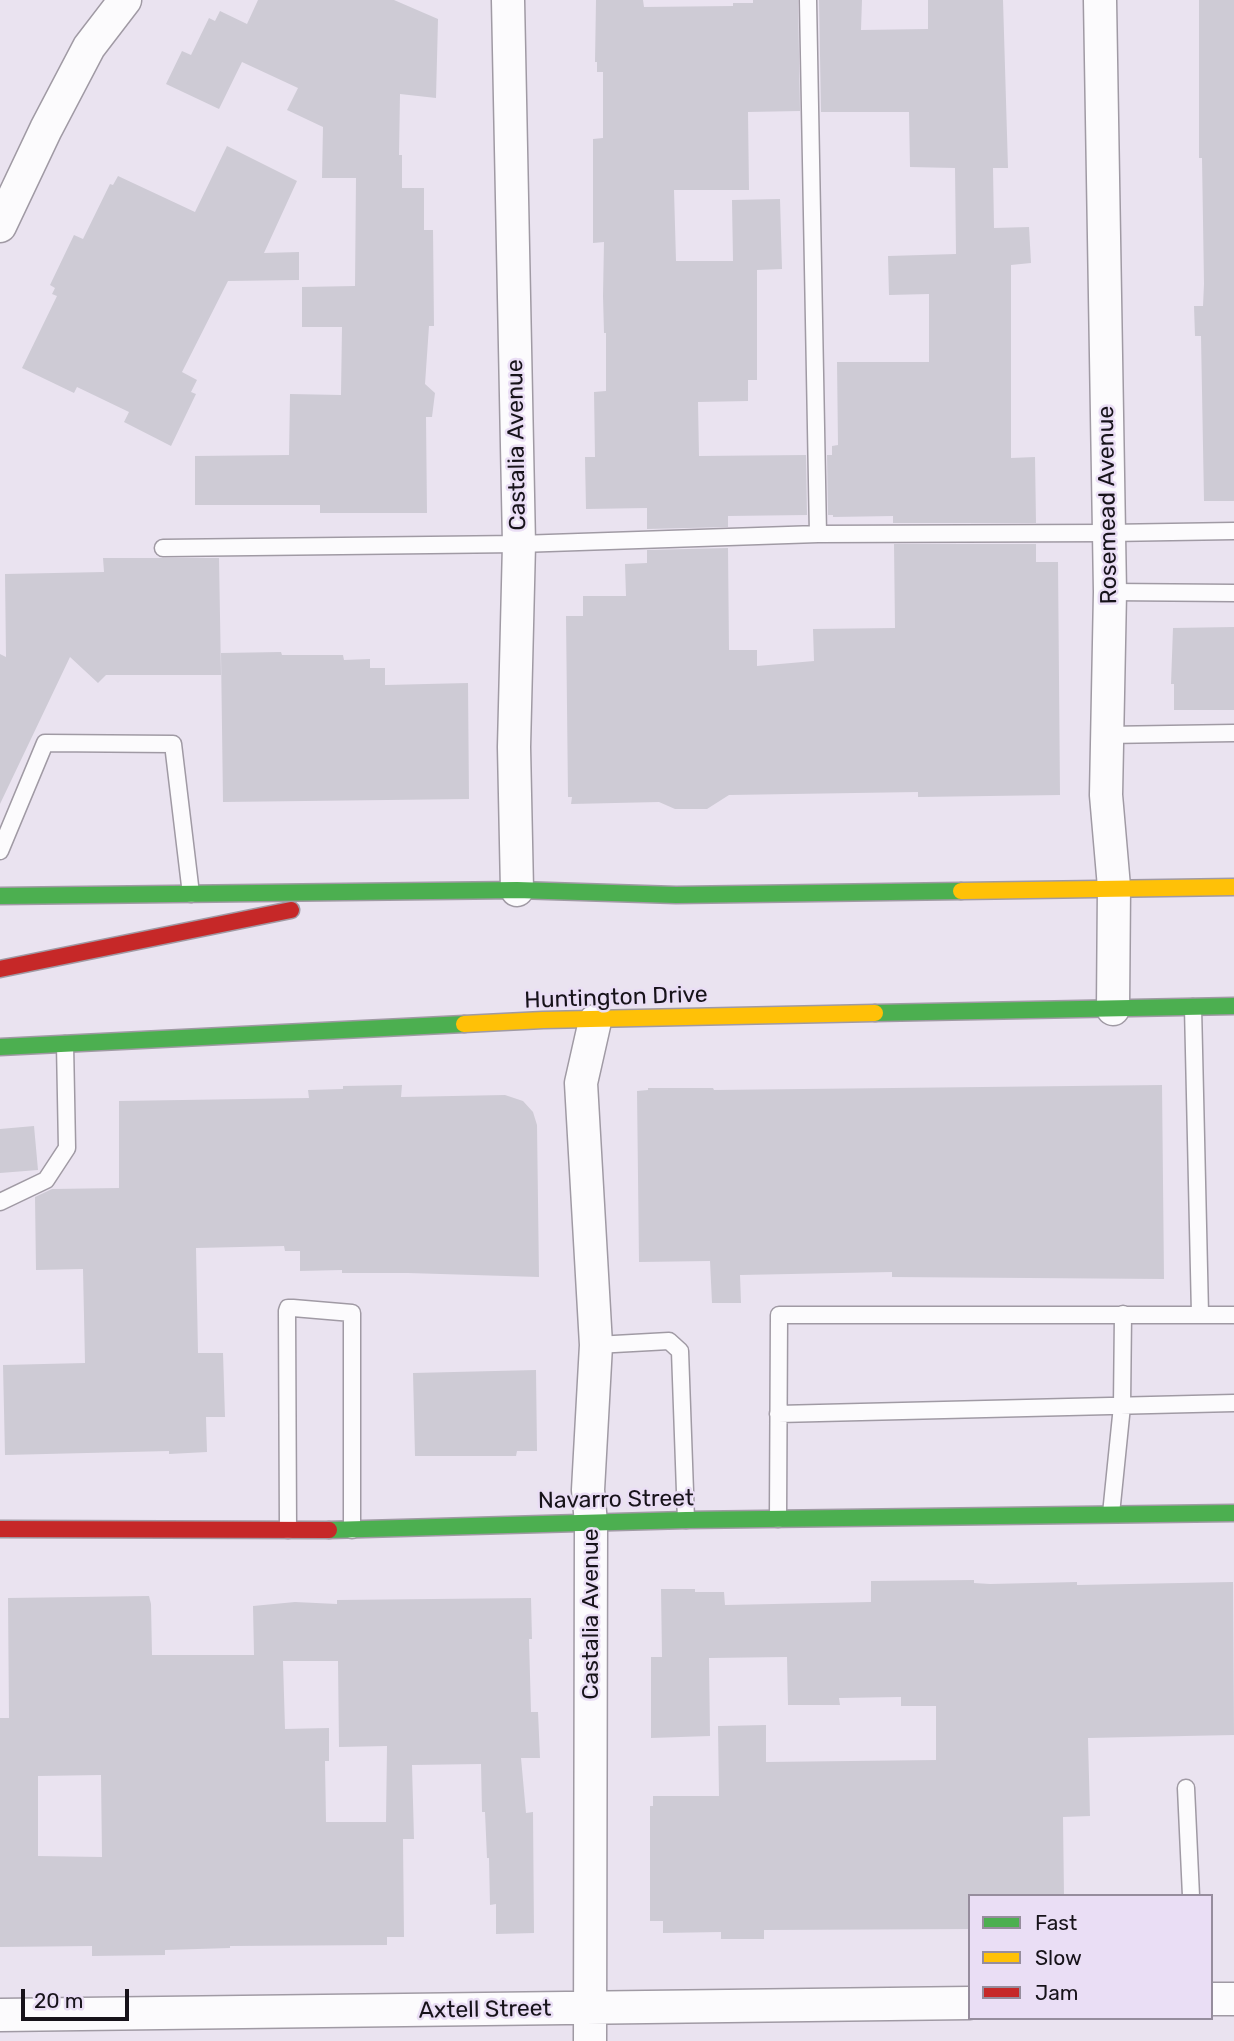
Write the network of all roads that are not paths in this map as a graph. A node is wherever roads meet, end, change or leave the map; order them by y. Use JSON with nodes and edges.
{"nodes":[{"id":1,"x":125,"y":0,"type":"edge"},
{"id":2,"x":508,"y":0,"type":"edge"},
{"id":3,"x":808,"y":0,"type":"edge"},
{"id":4,"x":1100,"y":0,"type":"edge"},
{"id":5,"x":0,"y":226,"type":"edge"},
{"id":6,"x":1234,"y":531,"type":"edge"},
{"id":7,"x":1109,"y":533,"type":"junction"},
{"id":8,"x":818,"y":534,"type":"junction"},
{"id":9,"x":519,"y":544,"type":"junction"},
{"id":10,"x":163,"y":548,"type":"dead end"},
{"id":11,"x":1110,"y":592,"type":"junction"},
{"id":12,"x":1234,"y":593,"type":"edge"},
{"id":13,"x":1234,"y":733,"type":"edge"},
{"id":14,"x":1106,"y":735,"type":"junction"},
{"id":15,"x":0,"y":851,"type":"edge"},
{"id":16,"x":1114,"y":887,"type":"junction"},
{"id":17,"x":1234,"y":887,"type":"edge"},
{"id":18,"x":517,"y":890,"type":"junction"},
{"id":19,"x":375,"y":892,"type":"junction"},
{"id":20,"x":191,"y":894,"type":"junction"},
{"id":21,"x":0,"y":895,"type":"edge"},
{"id":22,"x":0,"y":969,"type":"edge"},
{"id":23,"x":1234,"y":1006,"type":"edge"},
{"id":24,"x":1194,"y":1007,"type":"junction"},
{"id":25,"x":1113,"y":1009,"type":"junction"},
{"id":26,"x":595,"y":1021,"type":"junction"},
{"id":27,"x":65,"y":1044,"type":"junction"},
{"id":28,"x":0,"y":1047,"type":"edge"},
{"id":29,"x":0,"y":1202,"type":"edge"},
{"id":30,"x":1123,"y":1314,"type":"junction"},
{"id":31,"x":1200,"y":1314,"type":"junction"},
{"id":32,"x":1234,"y":1315,"type":"edge"},
{"id":33,"x":596,"y":1345,"type":"junction"},
{"id":34,"x":1234,"y":1403,"type":"edge"},
{"id":35,"x":1122,"y":1406,"type":"junction"},
{"id":36,"x":778,"y":1414,"type":"junction"},
{"id":37,"x":1234,"y":1513,"type":"edge"},
{"id":38,"x":1111,"y":1514,"type":"junction"},
{"id":39,"x":686,"y":1520,"type":"junction"},
{"id":40,"x":778,"y":1521,"type":"junction"},
{"id":41,"x":591,"y":1523,"type":"junction"},
{"id":42,"x":0,"y":1529,"type":"edge"},
{"id":43,"x":288,"y":1530,"type":"junction"},
{"id":44,"x":352,"y":1530,"type":"junction"},
{"id":45,"x":1186,"y":1788,"type":"dead end"},
{"id":46,"x":1191,"y":1894,"type":"edge"},
{"id":47,"x":1234,"y":1998,"type":"edge"},
{"id":48,"x":1213,"y":1999,"type":"edge"},
{"id":49,"x":968,"y":2003,"type":"edge"},
{"id":50,"x":590,"y":2009,"type":"junction"},
{"id":51,"x":0,"y":2015,"type":"edge"},
{"id":52,"x":590,"y":2041,"type":"edge"}],
"edges":[{"from":1,"to":5,"type":"street"},
{"from":2,"to":9,"type":"street","name":"Castalia Avenue"},
{"from":3,"to":8,"type":"lane"},
{"from":4,"to":7,"type":"street","name":"Rosemead Avenue"},
{"from":6,"to":7,"type":"lane"},
{"from":7,"to":8,"type":"lane"},
{"from":7,"to":11,"type":"street","name":"Rosemead Avenue"},
{"from":8,"to":9,"type":"lane"},
{"from":9,"to":10,"type":"lane"},
{"from":9,"to":18,"type":"street","name":"Castalia Avenue"},
{"from":11,"to":12,"type":"lane"},
{"from":11,"to":14,"type":"street","name":"Rosemead Avenue"},
{"from":13,"to":14,"type":"lane"},
{"from":14,"to":16,"type":"street","name":"Rosemead Avenue"},
{"from":15,"to":20,"type":"lane"},
{"from":16,"to":17,"type":"main road"},
{"from":16,"to":18,"type":"main road"},
{"from":16,"to":25,"type":"street","name":"Rosemead Avenue"},
{"from":18,"to":19,"type":"main road"},
{"from":19,"to":20,"type":"main road"},
{"from":19,"to":22,"type":"main road"},
{"from":20,"to":21,"type":"main road"},
{"from":23,"to":24,"type":"main road","name":"Huntington Drive"},
{"from":24,"to":25,"type":"main road","name":"Huntington Drive"},
{"from":24,"to":31,"type":"lane"},
{"from":25,"to":26,"type":"main road","name":"Huntington Drive"},
{"from":26,"to":27,"type":"main road","name":"Huntington Drive"},
{"from":26,"to":33,"type":"street","name":"Castalia Avenue"},
{"from":27,"to":28,"type":"main road","name":"Huntington Drive"},
{"from":27,"to":29,"type":"lane"},
{"from":30,"to":31,"type":"lane"},
{"from":30,"to":35,"type":"lane"},
{"from":30,"to":36,"type":"lane"},
{"from":31,"to":32,"type":"lane"},
{"from":33,"to":39,"type":"lane"},
{"from":33,"to":41,"type":"street","name":"Castalia Avenue"},
{"from":34,"to":35,"type":"lane"},
{"from":35,"to":36,"type":"lane"},
{"from":35,"to":38,"type":"lane"},
{"from":36,"to":40,"type":"lane"},
{"from":37,"to":38,"type":"main road","name":"Navarro Street"},
{"from":38,"to":40,"type":"main road","name":"Navarro Street"},
{"from":39,"to":40,"type":"main road","name":"Navarro Street"},
{"from":39,"to":41,"type":"main road","name":"Navarro Street"},
{"from":41,"to":44,"type":"main road","name":"Navarro Street"},
{"from":41,"to":50,"type":"street","name":"Castalia Avenue"},
{"from":42,"to":43,"type":"main road","name":"Navarro Street"},
{"from":43,"to":44,"type":"main road","name":"Navarro Street"},
{"from":43,"to":44,"type":"lane"},
{"from":45,"to":46,"type":"lane"},
{"from":47,"to":48,"type":"street"},
{"from":49,"to":50,"type":"street","name":"Axtell Street"},
{"from":50,"to":51,"type":"street","name":"Axtell Street"},
{"from":50,"to":52,"type":"street","name":"Castalia Avenue"}]}
